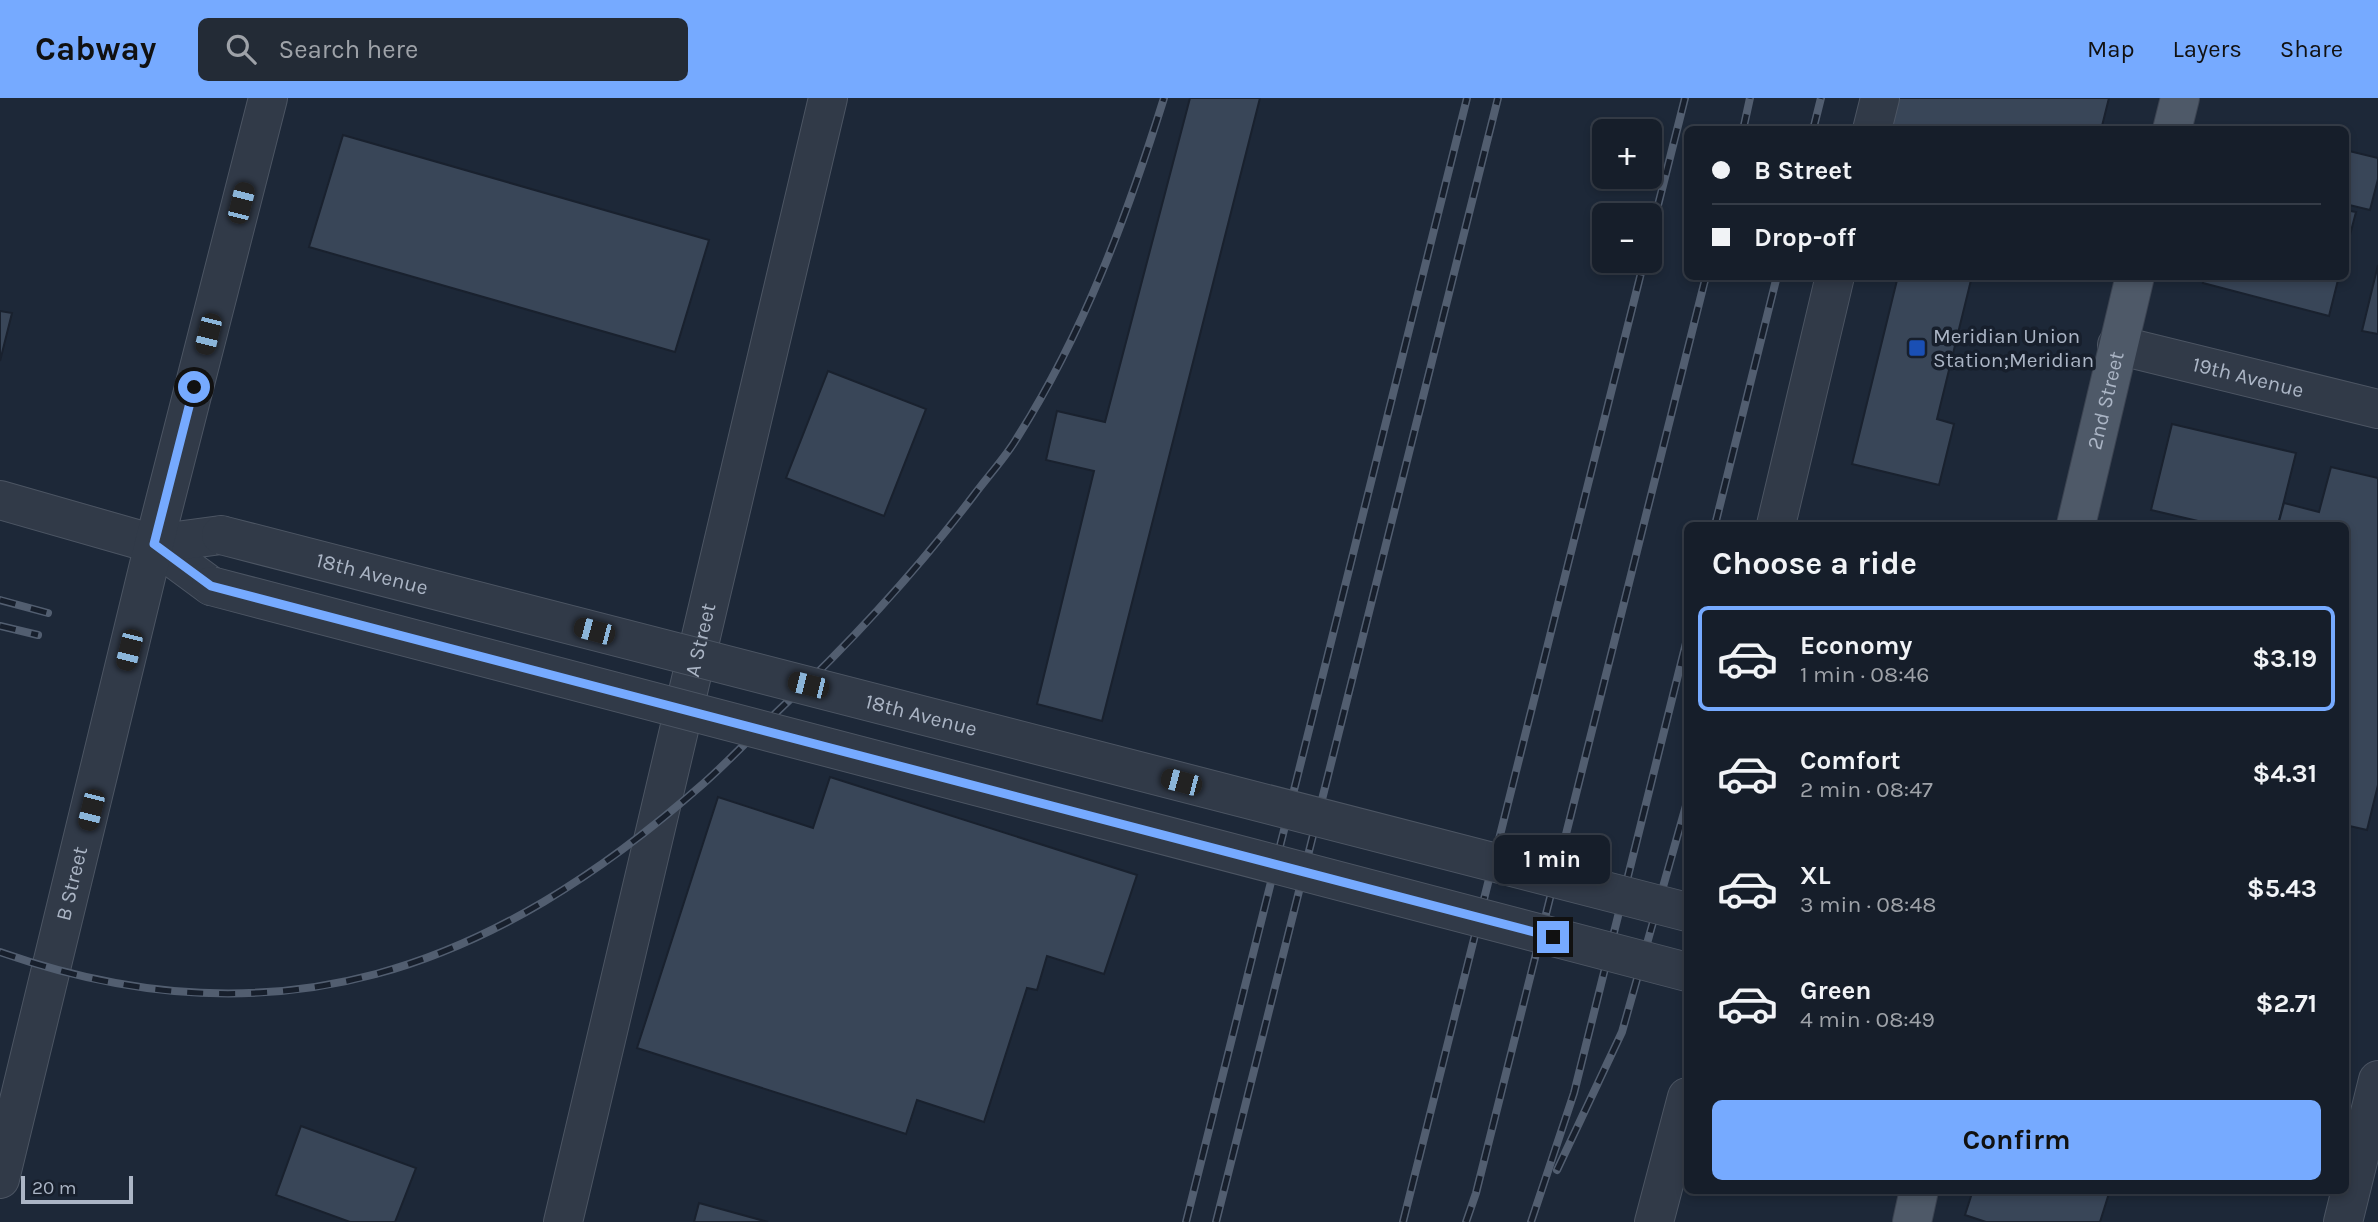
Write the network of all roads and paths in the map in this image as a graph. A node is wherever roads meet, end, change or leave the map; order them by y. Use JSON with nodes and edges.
{"nodes":[{"id":1,"x":268,"y":98,"type":"edge"},
{"id":2,"x":828,"y":98,"type":"edge"},
{"id":3,"x":1880,"y":98,"type":"edge"},
{"id":4,"x":2180,"y":98,"type":"edge"},
{"id":5,"x":1873,"y":126,"type":"edge"},
{"id":6,"x":2173,"y":126,"type":"edge"},
{"id":7,"x":1834,"y":280,"type":"edge"},
{"id":8,"x":2134,"y":280,"type":"edge"},
{"id":9,"x":2117,"y":345,"type":"junction"},
{"id":10,"x":2378,"y":409,"type":"edge"},
{"id":11,"x":0,"y":500,"type":"edge"},
{"id":12,"x":1777,"y":522,"type":"edge"},
{"id":13,"x":2077,"y":522,"type":"edge"},
{"id":14,"x":154,"y":544,"type":"junction"},
{"id":15,"x":1684,"y":911,"type":"edge"},
{"id":16,"x":1684,"y":971,"type":"edge"},
{"id":17,"x":2378,"y":1080,"type":"edge"},
{"id":18,"x":1684,"y":1108,"type":"edge"},
{"id":19,"x":2359,"y":1123,"type":"edge"},
{"id":20,"x":0,"y":1179,"type":"edge"},
{"id":21,"x":2349,"y":1185,"type":"edge"},
{"id":22,"x":1918,"y":1194,"type":"edge"},
{"id":23,"x":2348,"y":1194,"type":"edge"},
{"id":24,"x":563,"y":1222,"type":"edge"},
{"id":25,"x":1654,"y":1222,"type":"edge"},
{"id":26,"x":1912,"y":1222,"type":"edge"},
{"id":27,"x":2343,"y":1222,"type":"edge"}],
"edges":[{"from":1,"to":14,"type":"street","name":"B Street"},
{"from":2,"to":24,"type":"street","name":"A Street"},
{"from":3,"to":5,"type":"street"},
{"from":4,"to":6,"type":"main road"},
{"from":7,"to":12,"type":"street"},
{"from":8,"to":9,"type":"main road","name":"2nd Street"},
{"from":9,"to":10,"type":"street","name":"19th Avenue"},
{"from":9,"to":13,"type":"main road","name":"2nd Street"},
{"from":11,"to":14,"type":"street","name":"18th Avenue"},
{"from":14,"to":15,"type":"street","name":"18th Avenue","bridge":true},
{"from":14,"to":16,"type":"street","name":"18th Avenue","bridge":true},
{"from":14,"to":20,"type":"street","name":"B Street"},
{"from":17,"to":19,"type":"street"},
{"from":18,"to":25,"type":"street"},
{"from":19,"to":21,"type":"street"},
{"from":22,"to":26,"type":"main road"},
{"from":23,"to":27,"type":"street"}]}
